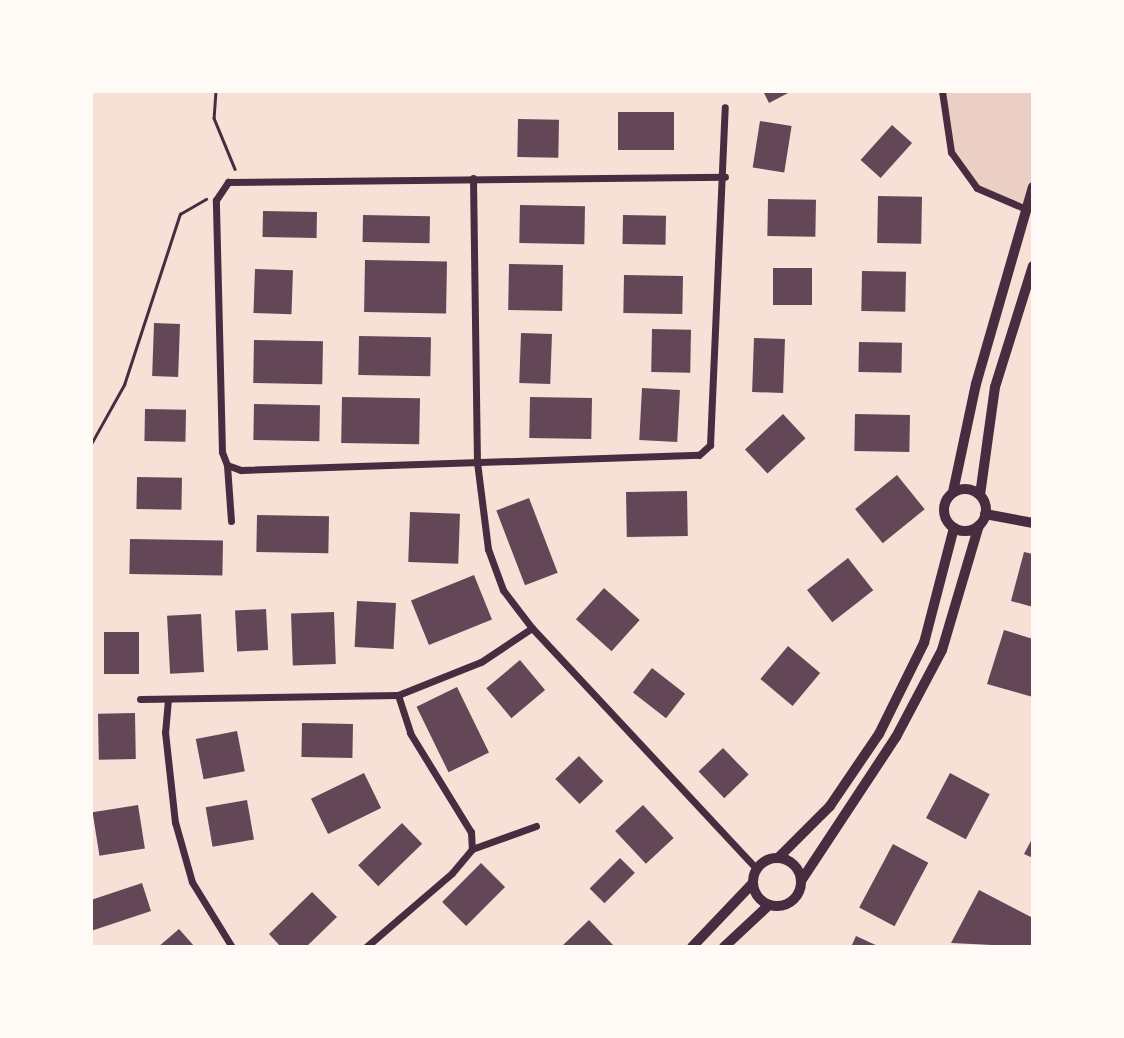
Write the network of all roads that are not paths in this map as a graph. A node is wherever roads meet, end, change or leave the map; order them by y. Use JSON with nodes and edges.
{"nodes":[{"id":1,"x":942,"y":91,"type":"edge"},
{"id":2,"x":725,"y":107,"type":"dead end"},
{"id":3,"x":724,"y":177,"type":"junction"},
{"id":4,"x":472,"y":178,"type":"junction"},
{"id":5,"x":1033,"y":187,"type":"edge"},
{"id":6,"x":1026,"y":209,"type":"junction"},
{"id":7,"x":1033,"y":266,"type":"edge"},
{"id":8,"x":477,"y":462,"type":"junction"},
{"id":9,"x":228,"y":465,"type":"junction"},
{"id":10,"x":953,"y":492,"type":"junction"},
{"id":11,"x":980,"y":495,"type":"junction"},
{"id":12,"x":985,"y":514,"type":"junction"},
{"id":13,"x":231,"y":521,"type":"dead end"},
{"id":14,"x":1033,"y":523,"type":"edge"},
{"id":15,"x":979,"y":526,"type":"junction"},
{"id":16,"x":954,"y":528,"type":"junction"},
{"id":17,"x":532,"y":628,"type":"junction"},
{"id":18,"x":398,"y":695,"type":"junction"},
{"id":19,"x":140,"y":699,"type":"dead end"},
{"id":20,"x":168,"y":699,"type":"junction"},
{"id":21,"x":536,"y":826,"type":"dead end"},
{"id":22,"x":472,"y":849,"type":"junction"},
{"id":23,"x":778,"y":858,"type":"junction"},
{"id":24,"x":757,"y":869,"type":"junction"},
{"id":25,"x":801,"y":881,"type":"junction"},
{"id":26,"x":752,"y":883,"type":"junction"},
{"id":27,"x":769,"y":905,"type":"junction"},
{"id":28,"x":232,"y":947,"type":"edge"},
{"id":29,"x":366,"y":947,"type":"edge"},
{"id":30,"x":692,"y":947,"type":"edge"},
{"id":31,"x":724,"y":947,"type":"edge"}],
"edges":[{"from":1,"to":6,"type":"street"},
{"from":2,"to":3,"type":"street"},
{"from":3,"to":4,"type":"street"},
{"from":3,"to":8,"type":"street"},
{"from":4,"to":8,"type":"street"},
{"from":4,"to":9,"type":"street"},
{"from":5,"to":6,"type":"street"},
{"from":6,"to":10,"type":"street"},
{"from":7,"to":11,"type":"street"},
{"from":8,"to":9,"type":"street"},
{"from":8,"to":17,"type":"street"},
{"from":9,"to":13,"type":"street"},
{"from":10,"to":11,"type":"street"},
{"from":10,"to":16,"type":"street"},
{"from":11,"to":12,"type":"street"},
{"from":12,"to":14,"type":"street"},
{"from":12,"to":15,"type":"street"},
{"from":15,"to":16,"type":"street"},
{"from":15,"to":25,"type":"street"},
{"from":16,"to":23,"type":"street"},
{"from":17,"to":18,"type":"street"},
{"from":17,"to":24,"type":"street"},
{"from":18,"to":20,"type":"street"},
{"from":18,"to":22,"type":"street"},
{"from":19,"to":20,"type":"street"},
{"from":20,"to":28,"type":"street"},
{"from":21,"to":22,"type":"street"},
{"from":22,"to":29,"type":"street"},
{"from":23,"to":24,"type":"street"},
{"from":23,"to":25,"type":"street"},
{"from":24,"to":26,"type":"street"},
{"from":25,"to":27,"type":"street"},
{"from":26,"to":27,"type":"street"},
{"from":26,"to":30,"type":"street"},
{"from":27,"to":31,"type":"street"}]}
